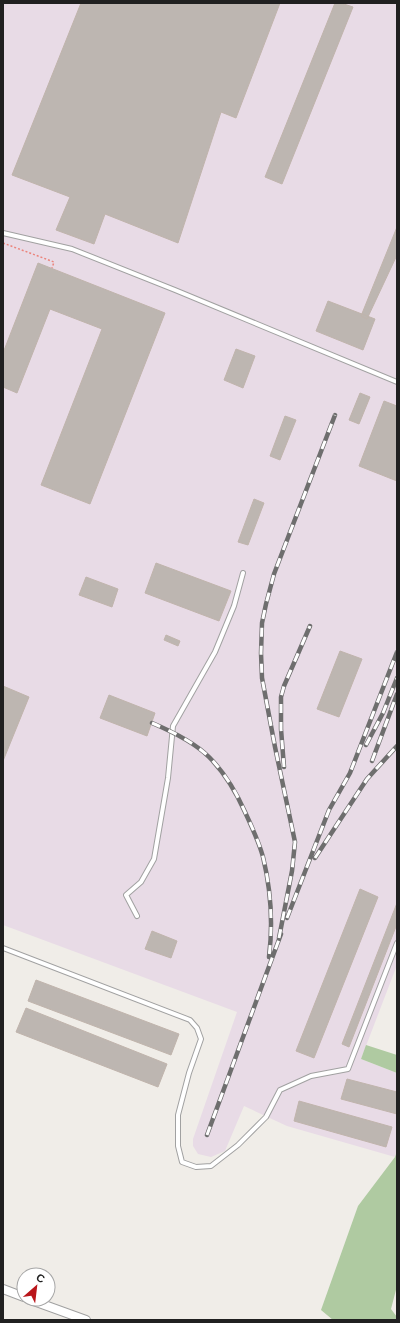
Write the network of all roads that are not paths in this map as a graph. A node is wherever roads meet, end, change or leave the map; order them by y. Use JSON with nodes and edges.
{"nodes":[{"id":1,"x":3,"y":233,"type":"edge"},
{"id":2,"x":397,"y":382,"type":"edge"},
{"id":3,"x":243,"y":573,"type":"dead end"},
{"id":4,"x":137,"y":916,"type":"dead end"},
{"id":5,"x":397,"y":943,"type":"edge"},
{"id":6,"x":3,"y":948,"type":"edge"},
{"id":7,"x":3,"y":1289,"type":"edge"},
{"id":8,"x":16,"y":1294,"type":"edge"},
{"id":9,"x":50,"y":1307,"type":"edge"},
{"id":10,"x":86,"y":1320,"type":"edge"}],
"edges":[{"from":1,"to":2,"type":"lane"},
{"from":3,"to":4,"type":"lane"},
{"from":5,"to":6,"type":"lane"},
{"from":7,"to":8,"type":"street"},
{"from":9,"to":10,"type":"street"}]}
